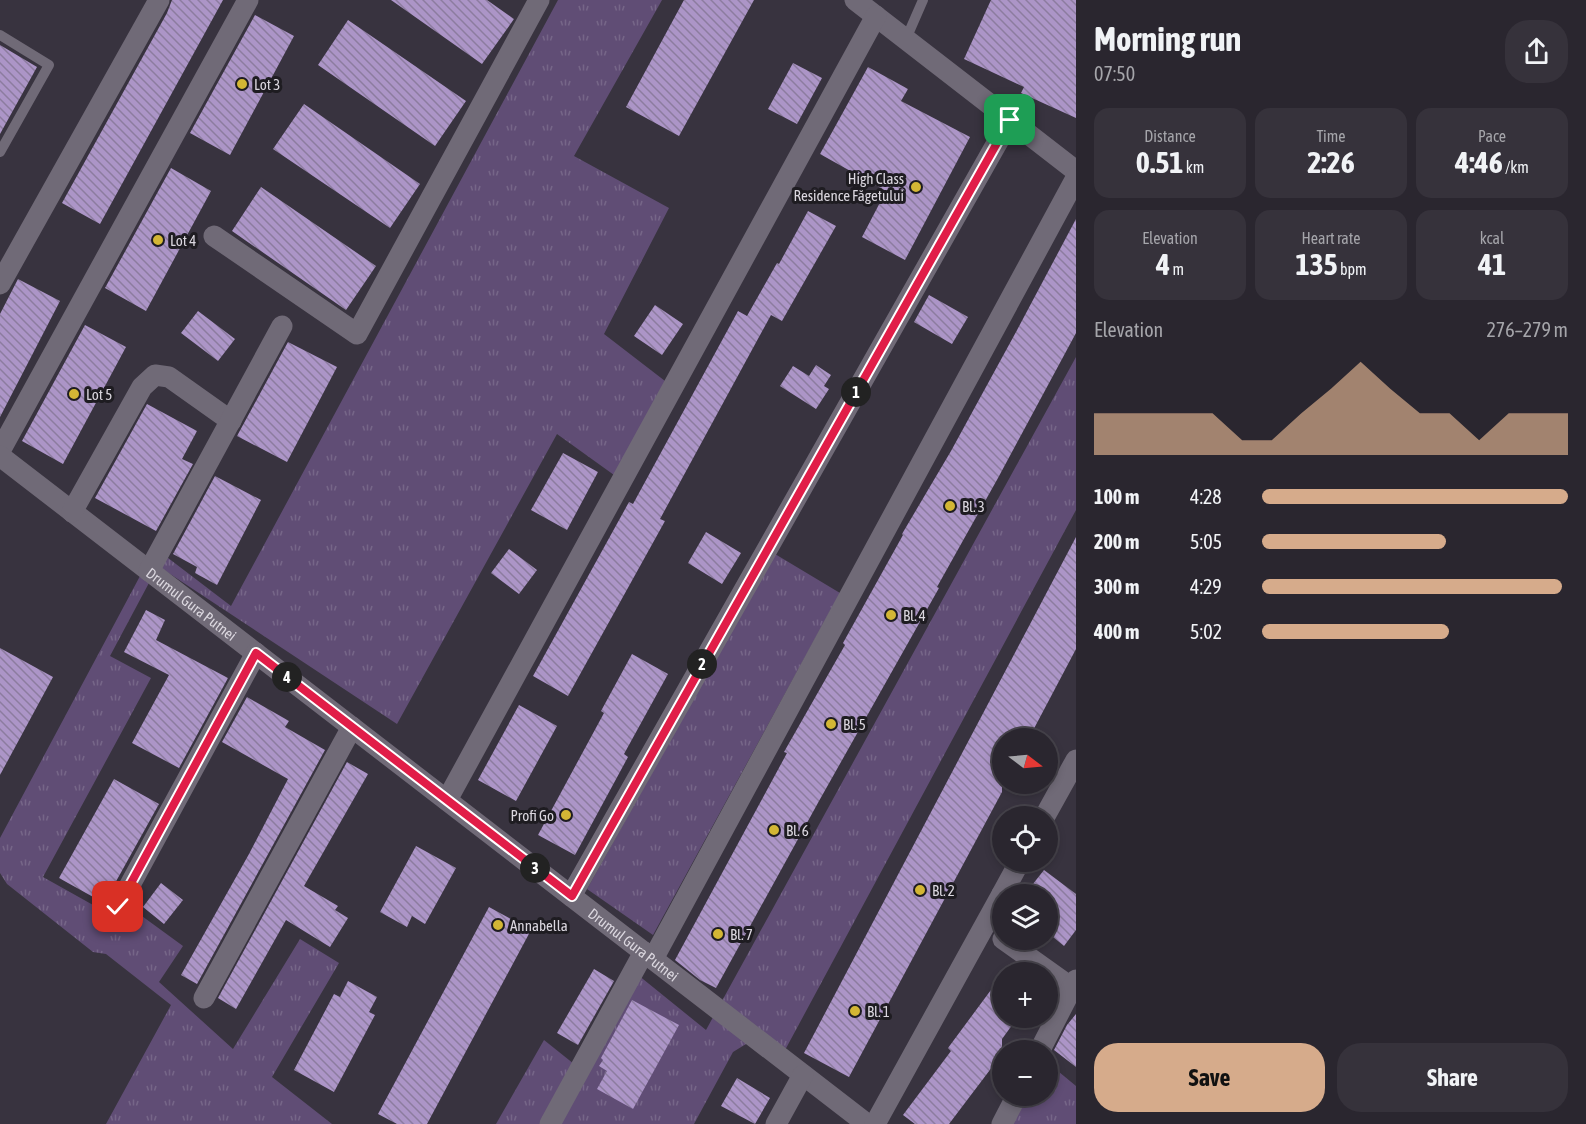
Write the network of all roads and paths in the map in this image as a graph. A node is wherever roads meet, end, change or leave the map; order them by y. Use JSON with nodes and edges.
{"nodes":[{"id":1,"x":159,"y":0,"type":"edge"},
{"id":2,"x":248,"y":0,"type":"edge"},
{"id":3,"x":539,"y":0,"type":"edge"},
{"id":4,"x":855,"y":0,"type":"edge"},
{"id":5,"x":923,"y":0,"type":"edge"},
{"id":6,"x":876,"y":16,"type":"junction"},
{"id":7,"x":0,"y":35,"type":"edge"},
{"id":8,"x":906,"y":39,"type":"junction"},
{"id":9,"x":1010,"y":120,"type":"junction"},
{"id":10,"x":0,"y":152,"type":"edge"},
{"id":11,"x":1076,"y":171,"type":"edge"},
{"id":12,"x":1076,"y":178,"type":"edge"},
{"id":13,"x":214,"y":236,"type":"dead end"},
{"id":14,"x":0,"y":284,"type":"edge"},
{"id":15,"x":282,"y":326,"type":"dead end"},
{"id":16,"x":231,"y":421,"type":"junction"},
{"id":17,"x":0,"y":454,"type":"edge"},
{"id":18,"x":72,"y":512,"type":"junction"},
{"id":19,"x":149,"y":571,"type":"junction"},
{"id":20,"x":256,"y":653,"type":"junction"},
{"id":21,"x":352,"y":727,"type":"junction"},
{"id":22,"x":1076,"y":760,"type":"edge"},
{"id":23,"x":447,"y":800,"type":"junction"},
{"id":24,"x":1051,"y":806,"type":"edge"},
{"id":25,"x":572,"y":896,"type":"junction"},
{"id":26,"x":118,"y":907,"type":"dead end"},
{"id":27,"x":992,"y":912,"type":"edge"},
{"id":28,"x":984,"y":926,"type":"junction"},
{"id":29,"x":992,"y":932,"type":"edge"},
{"id":30,"x":1020,"y":950,"type":"edge"},
{"id":31,"x":648,"y":955,"type":"junction"},
{"id":32,"x":1074,"y":984,"type":"edge"},
{"id":33,"x":204,"y":998,"type":"dead end"},
{"id":34,"x":1045,"y":1040,"type":"edge"},
{"id":35,"x":803,"y":1075,"type":"junction"},
{"id":36,"x":1011,"y":1106,"type":"edge"},
{"id":37,"x":550,"y":1124,"type":"edge"},
{"id":38,"x":776,"y":1124,"type":"edge"},
{"id":39,"x":867,"y":1124,"type":"edge"},
{"id":40,"x":874,"y":1124,"type":"edge"},
{"id":41,"x":1002,"y":1124,"type":"edge"}],
"edges":[{"from":1,"to":14,"type":"street"},
{"from":2,"to":17,"type":"street"},
{"from":3,"to":13,"type":"street"},
{"from":4,"to":6,"type":"street"},
{"from":5,"to":8,"type":"lane"},
{"from":6,"to":8,"type":"street"},
{"from":6,"to":23,"type":"street"},
{"from":7,"to":10,"type":"lane"},
{"from":8,"to":9,"type":"street"},
{"from":9,"to":11,"type":"street"},
{"from":9,"to":25,"type":"street"},
{"from":12,"to":31,"type":"street"},
{"from":15,"to":16,"type":"street"},
{"from":16,"to":18,"type":"street"},
{"from":16,"to":19,"type":"street"},
{"from":17,"to":18,"type":"street","name":"Drumul Gura Putnei"},
{"from":18,"to":19,"type":"street","name":"Drumul Gura Putnei"},
{"from":19,"to":20,"type":"street","name":"Drumul Gura Putnei"},
{"from":20,"to":21,"type":"street","name":"Drumul Gura Putnei"},
{"from":20,"to":26,"type":"street"},
{"from":21,"to":23,"type":"street","name":"Drumul Gura Putnei"},
{"from":21,"to":33,"type":"street"},
{"from":22,"to":24,"type":"street"},
{"from":23,"to":25,"type":"street","name":"Drumul Gura Putnei"},
{"from":25,"to":31,"type":"street","name":"Drumul Gura Putnei"},
{"from":27,"to":28,"type":"street"},
{"from":28,"to":29,"type":"street"},
{"from":28,"to":40,"type":"street"},
{"from":30,"to":32,"type":"street"},
{"from":31,"to":35,"type":"street","name":"Drumul Gura Putnei"},
{"from":31,"to":37,"type":"street"},
{"from":32,"to":34,"type":"street"},
{"from":35,"to":38,"type":"street"},
{"from":35,"to":39,"type":"street","name":"Drumul Gura Putnei"},
{"from":36,"to":41,"type":"street"}]}
